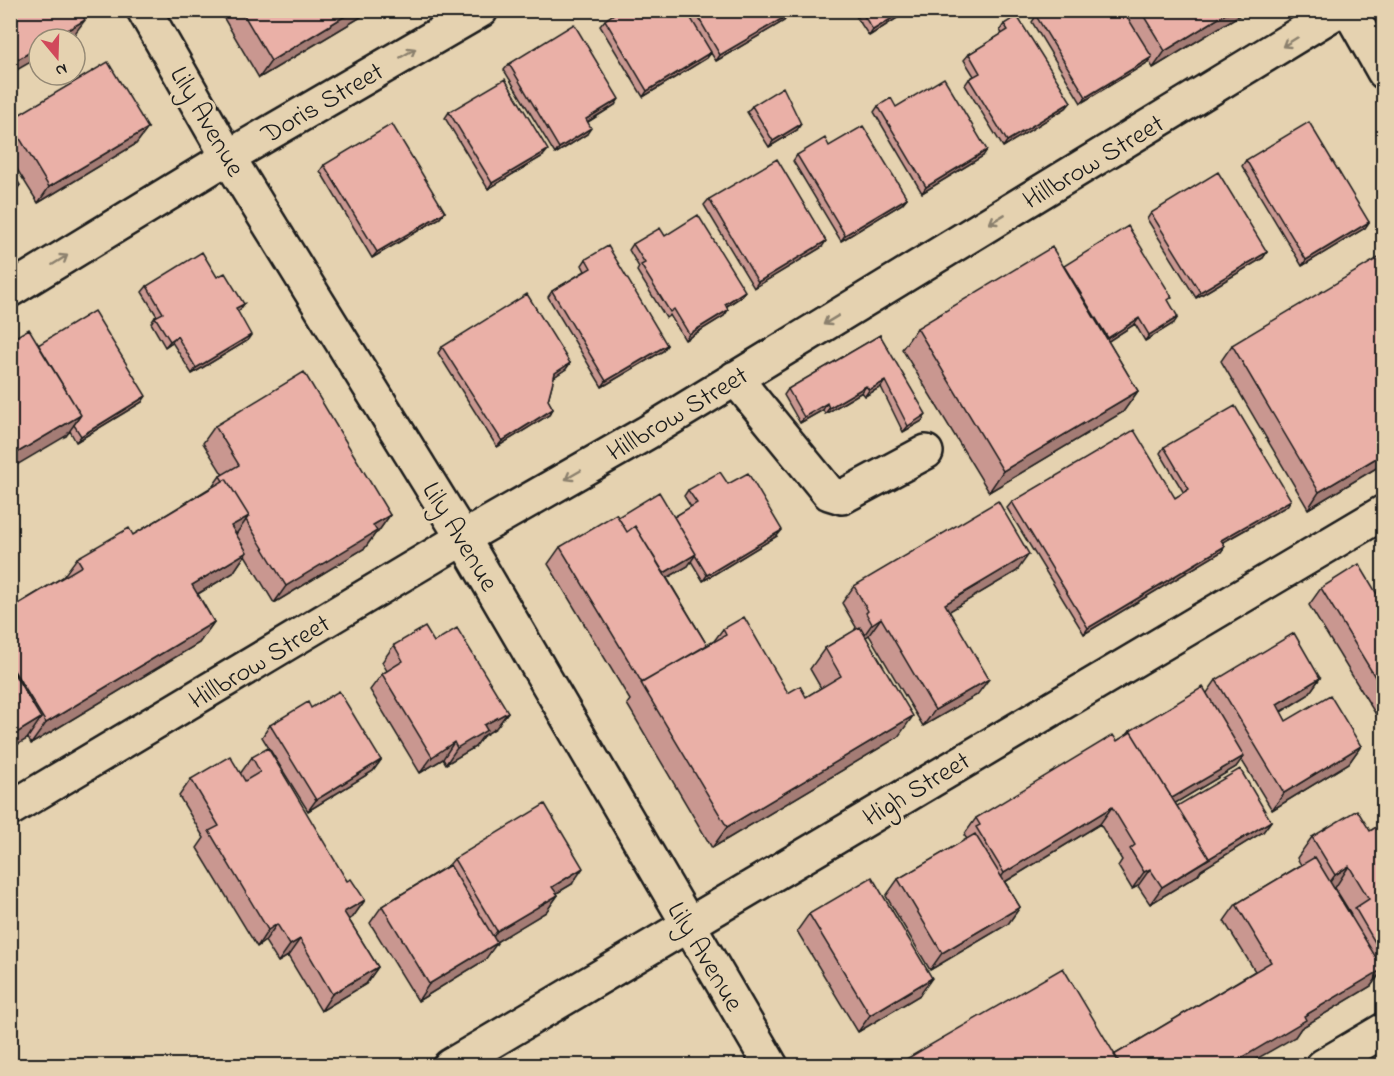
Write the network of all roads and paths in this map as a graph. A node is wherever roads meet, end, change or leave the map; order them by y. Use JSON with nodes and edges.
{"nodes":[{"id":1,"x":144,"y":10,"type":"edge"},
{"id":2,"x":481,"y":10,"type":"edge"},
{"id":3,"x":1339,"y":10,"type":"edge"},
{"id":4,"x":1349,"y":10,"type":"edge"},
{"id":5,"x":1383,"y":72,"type":"edge"},
{"id":6,"x":228,"y":157,"type":"junction"},
{"id":7,"x":10,"y":290,"type":"edge"},
{"id":8,"x":735,"y":378,"type":"junction"},
{"id":9,"x":926,"y":452,"type":"dead end"},
{"id":10,"x":1383,"y":512,"type":"edge"},
{"id":11,"x":463,"y":538,"type":"junction"},
{"id":12,"x":10,"y":809,"type":"edge"},
{"id":13,"x":687,"y":924,"type":"junction"},
{"id":14,"x":1383,"y":1030,"type":"edge"},
{"id":15,"x":450,"y":1065,"type":"edge"},
{"id":16,"x":771,"y":1065,"type":"edge"},
{"id":17,"x":1323,"y":1065,"type":"edge"}],
"edges":[{"from":1,"to":6,"type":"street","name":"Lily Avenue"},
{"from":6,"to":2,"type":"street","name":"Doris Street","one_way":true},
{"from":3,"to":8,"type":"street","name":"Hillbrow Street","one_way":true},
{"from":4,"to":5,"type":"street"},
{"from":7,"to":6,"type":"street","name":"Doris Street","one_way":true},
{"from":6,"to":11,"type":"street","name":"Lily Avenue"},
{"from":8,"to":9,"type":"street"},
{"from":8,"to":11,"type":"street","name":"Hillbrow Street","one_way":true},
{"from":10,"to":13,"type":"street","name":"High Street"},
{"from":11,"to":12,"type":"street","name":"Hillbrow Street"},
{"from":11,"to":13,"type":"street","name":"Lily Avenue"},
{"from":13,"to":15,"type":"street","name":"High Street"},
{"from":13,"to":16,"type":"street","name":"Lily Avenue"},
{"from":14,"to":17,"type":"street"}]}
